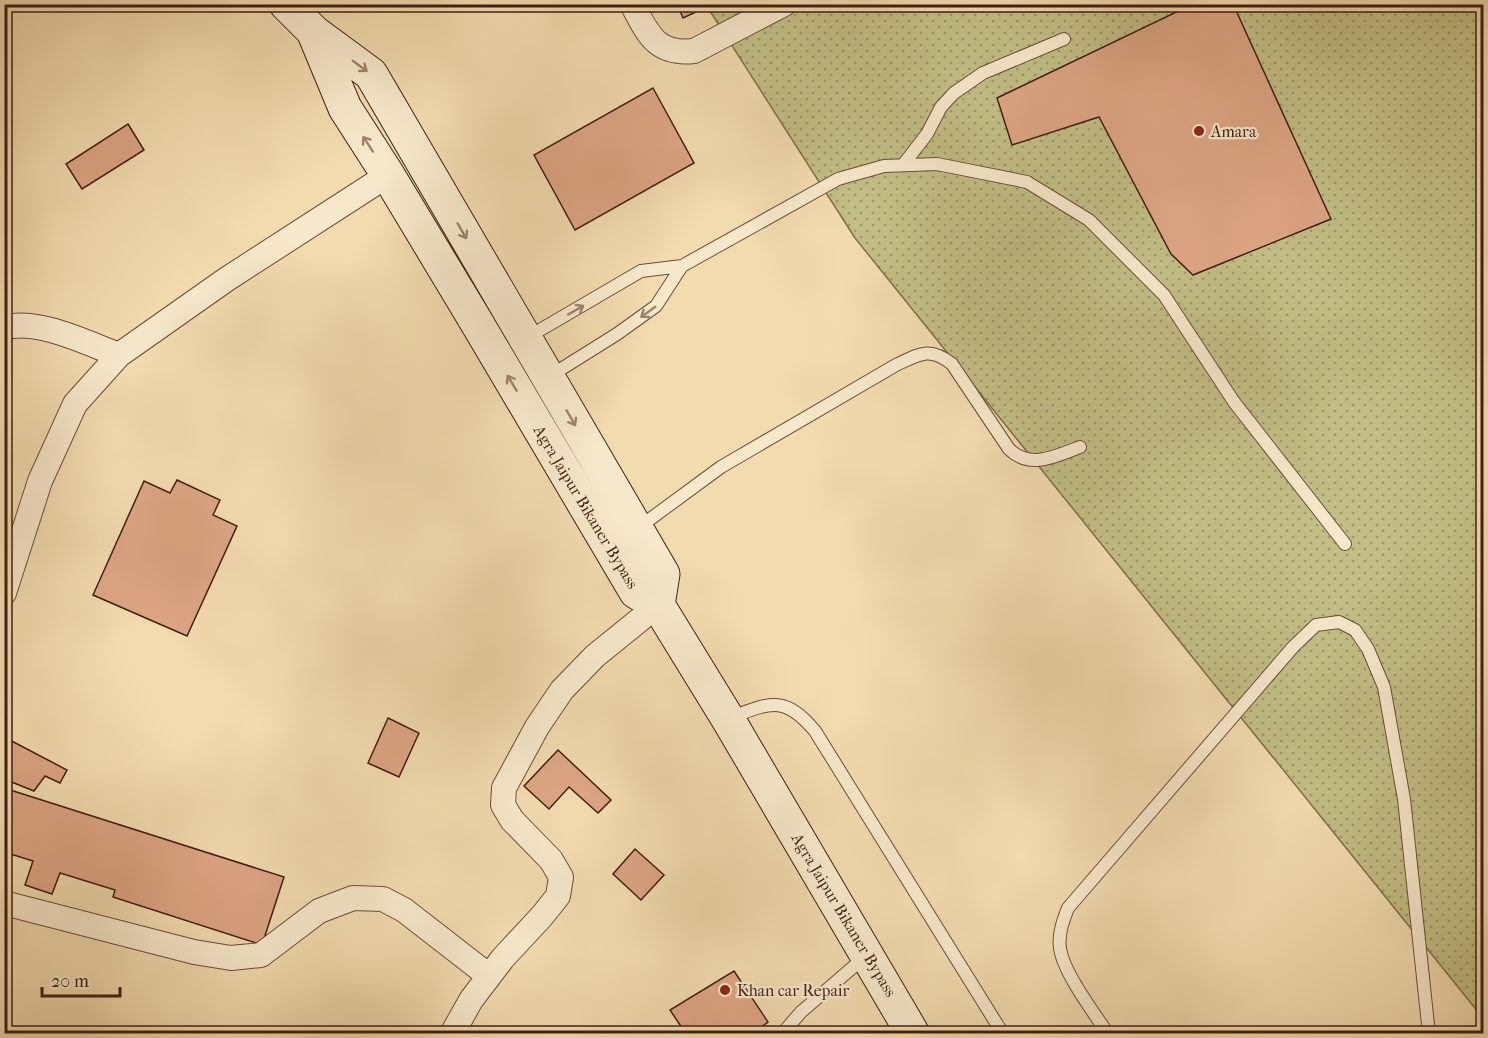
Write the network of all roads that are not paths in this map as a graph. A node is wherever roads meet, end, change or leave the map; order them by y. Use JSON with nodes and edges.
{"nodes":[{"id":1,"x":286,"y":4,"type":"edge"},
{"id":2,"x":632,"y":4,"type":"edge"},
{"id":3,"x":784,"y":4,"type":"edge"},
{"id":4,"x":313,"y":31,"type":"junction"},
{"id":5,"x":1064,"y":39,"type":"dead end"},
{"id":6,"x":903,"y":165,"type":"junction"},
{"id":7,"x":388,"y":175,"type":"junction"},
{"id":8,"x":682,"y":266,"type":"junction"},
{"id":9,"x":4,"y":328,"type":"edge"},
{"id":10,"x":525,"y":339,"type":"junction"},
{"id":11,"x":119,"y":355,"type":"junction"},
{"id":12,"x":548,"y":377,"type":"junction"},
{"id":13,"x":1080,"y":447,"type":"dead end"},
{"id":14,"x":637,"y":529,"type":"junction"},
{"id":15,"x":1345,"y":544,"type":"dead end"},
{"id":16,"x":4,"y":593,"type":"edge"},
{"id":17,"x":658,"y":605,"type":"junction"},
{"id":18,"x":728,"y":719,"type":"junction"},
{"id":19,"x":4,"y":903,"type":"edge"},
{"id":20,"x":867,"y":955,"type":"junction"},
{"id":21,"x":489,"y":976,"type":"junction"},
{"id":22,"x":452,"y":1034,"type":"edge"},
{"id":23,"x":782,"y":1034,"type":"edge"},
{"id":24,"x":914,"y":1034,"type":"edge"},
{"id":25,"x":1003,"y":1034,"type":"edge"},
{"id":26,"x":1108,"y":1034,"type":"edge"},
{"id":27,"x":1429,"y":1034,"type":"edge"}],
"edges":[{"from":1,"to":4,"type":"main road","name":"Agra Jaipur Bikaner Bypass"},
{"from":2,"to":3,"type":"street"},
{"from":7,"to":4,"type":"main road","name":"Agra Jaipur Bikaner Bypass","one_way":true},
{"from":4,"to":10,"type":"main road","one_way":true},
{"from":5,"to":6,"type":"lane"},
{"from":6,"to":8,"type":"lane"},
{"from":6,"to":15,"type":"lane"},
{"from":7,"to":11,"type":"street"},
{"from":17,"to":7,"type":"main road","name":"Agra Jaipur Bikaner Bypass","one_way":true},
{"from":10,"to":8,"type":"lane","one_way":true},
{"from":8,"to":12,"type":"lane","one_way":true},
{"from":9,"to":11,"type":"street"},
{"from":10,"to":12,"type":"main road"},
{"from":11,"to":16,"type":"street"},
{"from":12,"to":14,"type":"main road","one_way":true},
{"from":13,"to":14,"type":"lane"},
{"from":14,"to":17,"type":"main road"},
{"from":17,"to":18,"type":"main road","name":"Agra Jaipur Bikaner Bypass"},
{"from":17,"to":21,"type":"street"},
{"from":18,"to":20,"type":"main road","name":"Agra Jaipur Bikaner Bypass"},
{"from":18,"to":25,"type":"lane"},
{"from":19,"to":21,"type":"street"},
{"from":20,"to":23,"type":"lane"},
{"from":20,"to":24,"type":"main road","name":"Agra Jaipur Bikaner Bypass"},
{"from":21,"to":22,"type":"street"},
{"from":26,"to":27,"type":"lane"}]}
